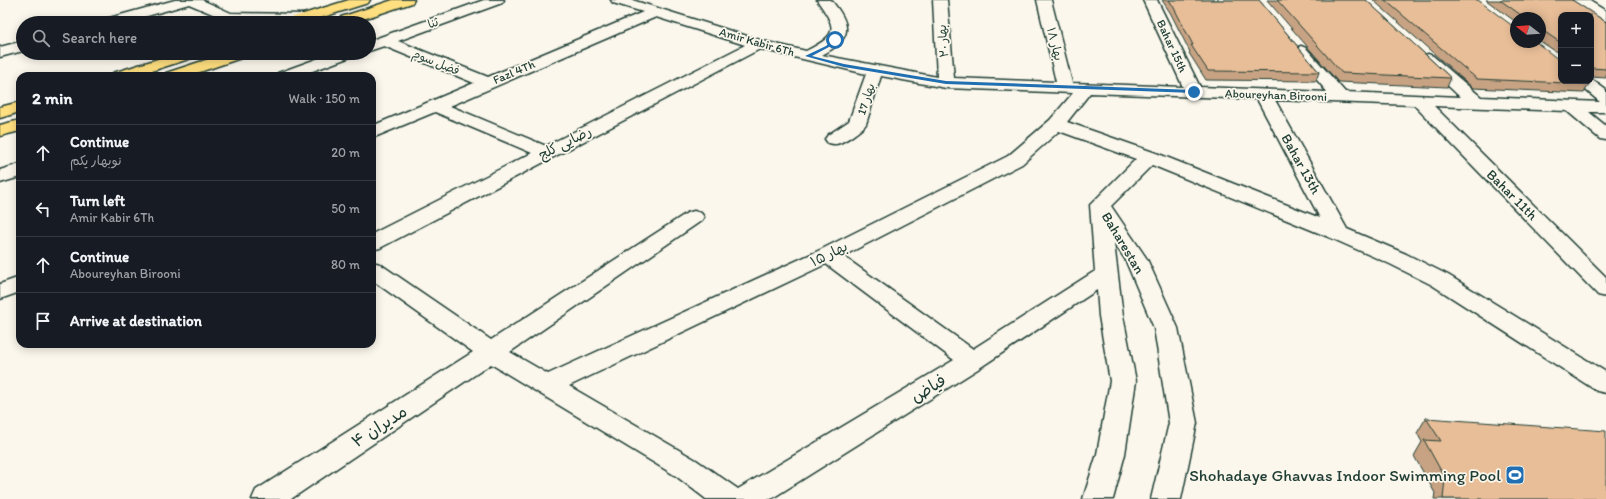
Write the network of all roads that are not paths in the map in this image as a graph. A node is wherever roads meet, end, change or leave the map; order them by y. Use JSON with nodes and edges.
{"nodes":[{"id":1,"x":190,"y":0,"type":"edge"},
{"id":2,"x":363,"y":0,"type":"edge"},
{"id":3,"x":406,"y":0,"type":"edge"},
{"id":4,"x":496,"y":0,"type":"edge"},
{"id":5,"x":618,"y":0,"type":"edge"},
{"id":6,"x":824,"y":0,"type":"edge"},
{"id":7,"x":940,"y":0,"type":"edge"},
{"id":8,"x":1044,"y":0,"type":"edge"},
{"id":9,"x":1150,"y":0,"type":"edge"},
{"id":10,"x":1579,"y":0,"type":"edge"},
{"id":11,"x":656,"y":6,"type":"edge"},
{"id":12,"x":132,"y":16,"type":"edge"},
{"id":13,"x":220,"y":16,"type":"edge"},
{"id":14,"x":311,"y":16,"type":"edge"},
{"id":15,"x":357,"y":16,"type":"edge"},
{"id":16,"x":1606,"y":17,"type":"edge"},
{"id":17,"x":1294,"y":42,"type":"edge"},
{"id":18,"x":376,"y":43,"type":"edge"},
{"id":19,"x":758,"y":44,"type":"junction"},
{"id":20,"x":16,"y":48,"type":"edge"},
{"id":21,"x":1416,"y":48,"type":"edge"},
{"id":22,"x":0,"y":52,"type":"edge"},
{"id":23,"x":808,"y":56,"type":"junction"},
{"id":24,"x":170,"y":60,"type":"edge"},
{"id":25,"x":220,"y":60,"type":"edge"},
{"id":26,"x":329,"y":60,"type":"edge"},
{"id":27,"x":875,"y":70,"type":"junction"},
{"id":28,"x":132,"y":72,"type":"edge"},
{"id":29,"x":183,"y":72,"type":"edge"},
{"id":30,"x":295,"y":72,"type":"edge"},
{"id":31,"x":488,"y":83,"type":"junction"},
{"id":32,"x":946,"y":83,"type":"junction"},
{"id":33,"x":1587,"y":84,"type":"edge"},
{"id":34,"x":1075,"y":88,"type":"junction"},
{"id":35,"x":1194,"y":92,"type":"junction"},
{"id":36,"x":1262,"y":94,"type":"junction"},
{"id":37,"x":1340,"y":97,"type":"junction"},
{"id":38,"x":1606,"y":98,"type":"edge"},
{"id":39,"x":1419,"y":100,"type":"junction"},
{"id":40,"x":1476,"y":102,"type":"junction"},
{"id":41,"x":435,"y":106,"type":"junction"},
{"id":42,"x":1572,"y":106,"type":"junction"},
{"id":43,"x":1606,"y":107,"type":"edge"},
{"id":44,"x":16,"y":108,"type":"edge"},
{"id":45,"x":0,"y":113,"type":"edge"},
{"id":46,"x":1056,"y":124,"type":"junction"},
{"id":47,"x":16,"y":126,"type":"edge"},
{"id":48,"x":0,"y":131,"type":"edge"},
{"id":49,"x":376,"y":131,"type":"edge"},
{"id":50,"x":1606,"y":135,"type":"edge"},
{"id":51,"x":834,"y":139,"type":"dead end"},
{"id":52,"x":547,"y":153,"type":"junction"},
{"id":53,"x":1150,"y":157,"type":"junction"},
{"id":54,"x":16,"y":171,"type":"edge"},
{"id":55,"x":0,"y":177,"type":"edge"},
{"id":56,"x":1100,"y":205,"type":"junction"},
{"id":57,"x":694,"y":217,"type":"dead end"},
{"id":58,"x":1339,"y":233,"type":"junction"},
{"id":59,"x":376,"y":241,"type":"edge"},
{"id":60,"x":828,"y":255,"type":"junction"},
{"id":61,"x":376,"y":272,"type":"edge"},
{"id":62,"x":1107,"y":273,"type":"junction"},
{"id":63,"x":16,"y":286,"type":"edge"},
{"id":64,"x":1606,"y":290,"type":"edge"},
{"id":65,"x":0,"y":292,"type":"edge"},
{"id":66,"x":492,"y":352,"type":"junction"},
{"id":67,"x":972,"y":361,"type":"junction"},
{"id":68,"x":1606,"y":384,"type":"edge"},
{"id":69,"x":548,"y":386,"type":"junction"},
{"id":70,"x":266,"y":499,"type":"edge"},
{"id":71,"x":729,"y":499,"type":"edge"},
{"id":72,"x":746,"y":499,"type":"edge"},
{"id":73,"x":1098,"y":499,"type":"edge"},
{"id":74,"x":1166,"y":499,"type":"edge"}],
"edges":[{"from":1,"to":12,"type":"street"},
{"from":1,"to":13,"type":"street"},
{"from":2,"to":14,"type":"main road"},
{"from":3,"to":15,"type":"main road"},
{"from":4,"to":18,"type":"street","name":"ثنا"},
{"from":5,"to":11,"type":"street","name":"Amir Kabir 6Th"},
{"from":6,"to":23,"type":"street"},
{"from":7,"to":32,"type":"street","name":"بهار ۲۰"},
{"from":8,"to":34,"type":"street","name":"بهار ۱۸"},
{"from":9,"to":35,"type":"street","name":"Bahar 15th"},
{"from":10,"to":16,"type":"street"},
{"from":11,"to":19,"type":"street","name":"Amir Kabir 6Th"},
{"from":11,"to":31,"type":"street","name":"Fazl 4Th"},
{"from":17,"to":37,"type":"street"},
{"from":18,"to":31,"type":"street","name":"فضل سوم"},
{"from":19,"to":23,"type":"street","name":"Amir Kabir 6Th"},
{"from":19,"to":52,"type":"street","name":"رضایی کلج"},
{"from":20,"to":22,"type":"street"},
{"from":21,"to":40,"type":"street"},
{"from":23,"to":27,"type":"street","name":"Amir Kabir 6Th"},
{"from":24,"to":28,"type":"main road"},
{"from":25,"to":29,"type":"main road"},
{"from":26,"to":30,"type":"street"},
{"from":27,"to":32,"type":"street","name":"Amir Kabir 6Th"},
{"from":27,"to":51,"type":"street","name":"بهار 17"},
{"from":31,"to":41,"type":"street","name":"Fazl 4Th"},
{"from":32,"to":34,"type":"street","name":"Aboureyhan Birooni"},
{"from":33,"to":38,"type":"street"},
{"from":34,"to":35,"type":"street","name":"Aboureyhan Birooni"},
{"from":34,"to":46,"type":"street","name":"بهار ۱۵"},
{"from":35,"to":36,"type":"street","name":"Aboureyhan Birooni"},
{"from":36,"to":37,"type":"street","name":"Aboureyhan Birooni"},
{"from":36,"to":58,"type":"street","name":"Bahar 13th"},
{"from":37,"to":39,"type":"street","name":"Aboureyhan Birooni"},
{"from":39,"to":40,"type":"street","name":"Aboureyhan Birooni"},
{"from":39,"to":64,"type":"street","name":"Bahar 11th"},
{"from":40,"to":42,"type":"street","name":"Aboureyhan Birooni"},
{"from":41,"to":49,"type":"street","name":"Fazl 4Th"},
{"from":41,"to":52,"type":"street"},
{"from":42,"to":43,"type":"street","name":"Aboureyhan Birooni"},
{"from":42,"to":50,"type":"street"},
{"from":44,"to":45,"type":"main road"},
{"from":46,"to":53,"type":"street"},
{"from":46,"to":60,"type":"street","name":"بهار ۱۵"},
{"from":47,"to":48,"type":"main road"},
{"from":52,"to":59,"type":"street","name":"رضایی کلج"},
{"from":53,"to":56,"type":"street"},
{"from":53,"to":58,"type":"street"},
{"from":54,"to":55,"type":"street"},
{"from":56,"to":62,"type":"street","name":"Baharestan"},
{"from":56,"to":74,"type":"street","name":"Baharestan"},
{"from":57,"to":66,"type":"street","name":"مدیران ۴"},
{"from":58,"to":68,"type":"street"},
{"from":60,"to":67,"type":"street"},
{"from":60,"to":69,"type":"street","name":"بهار ۱۵"},
{"from":61,"to":66,"type":"street"},
{"from":62,"to":67,"type":"street","name":"فیاض"},
{"from":62,"to":73,"type":"street","name":"Baharestan"},
{"from":63,"to":65,"type":"street"},
{"from":66,"to":69,"type":"street"},
{"from":66,"to":70,"type":"street","name":"مدیران ۴"},
{"from":67,"to":72,"type":"street","name":"فیاض"},
{"from":69,"to":71,"type":"street"}]}
